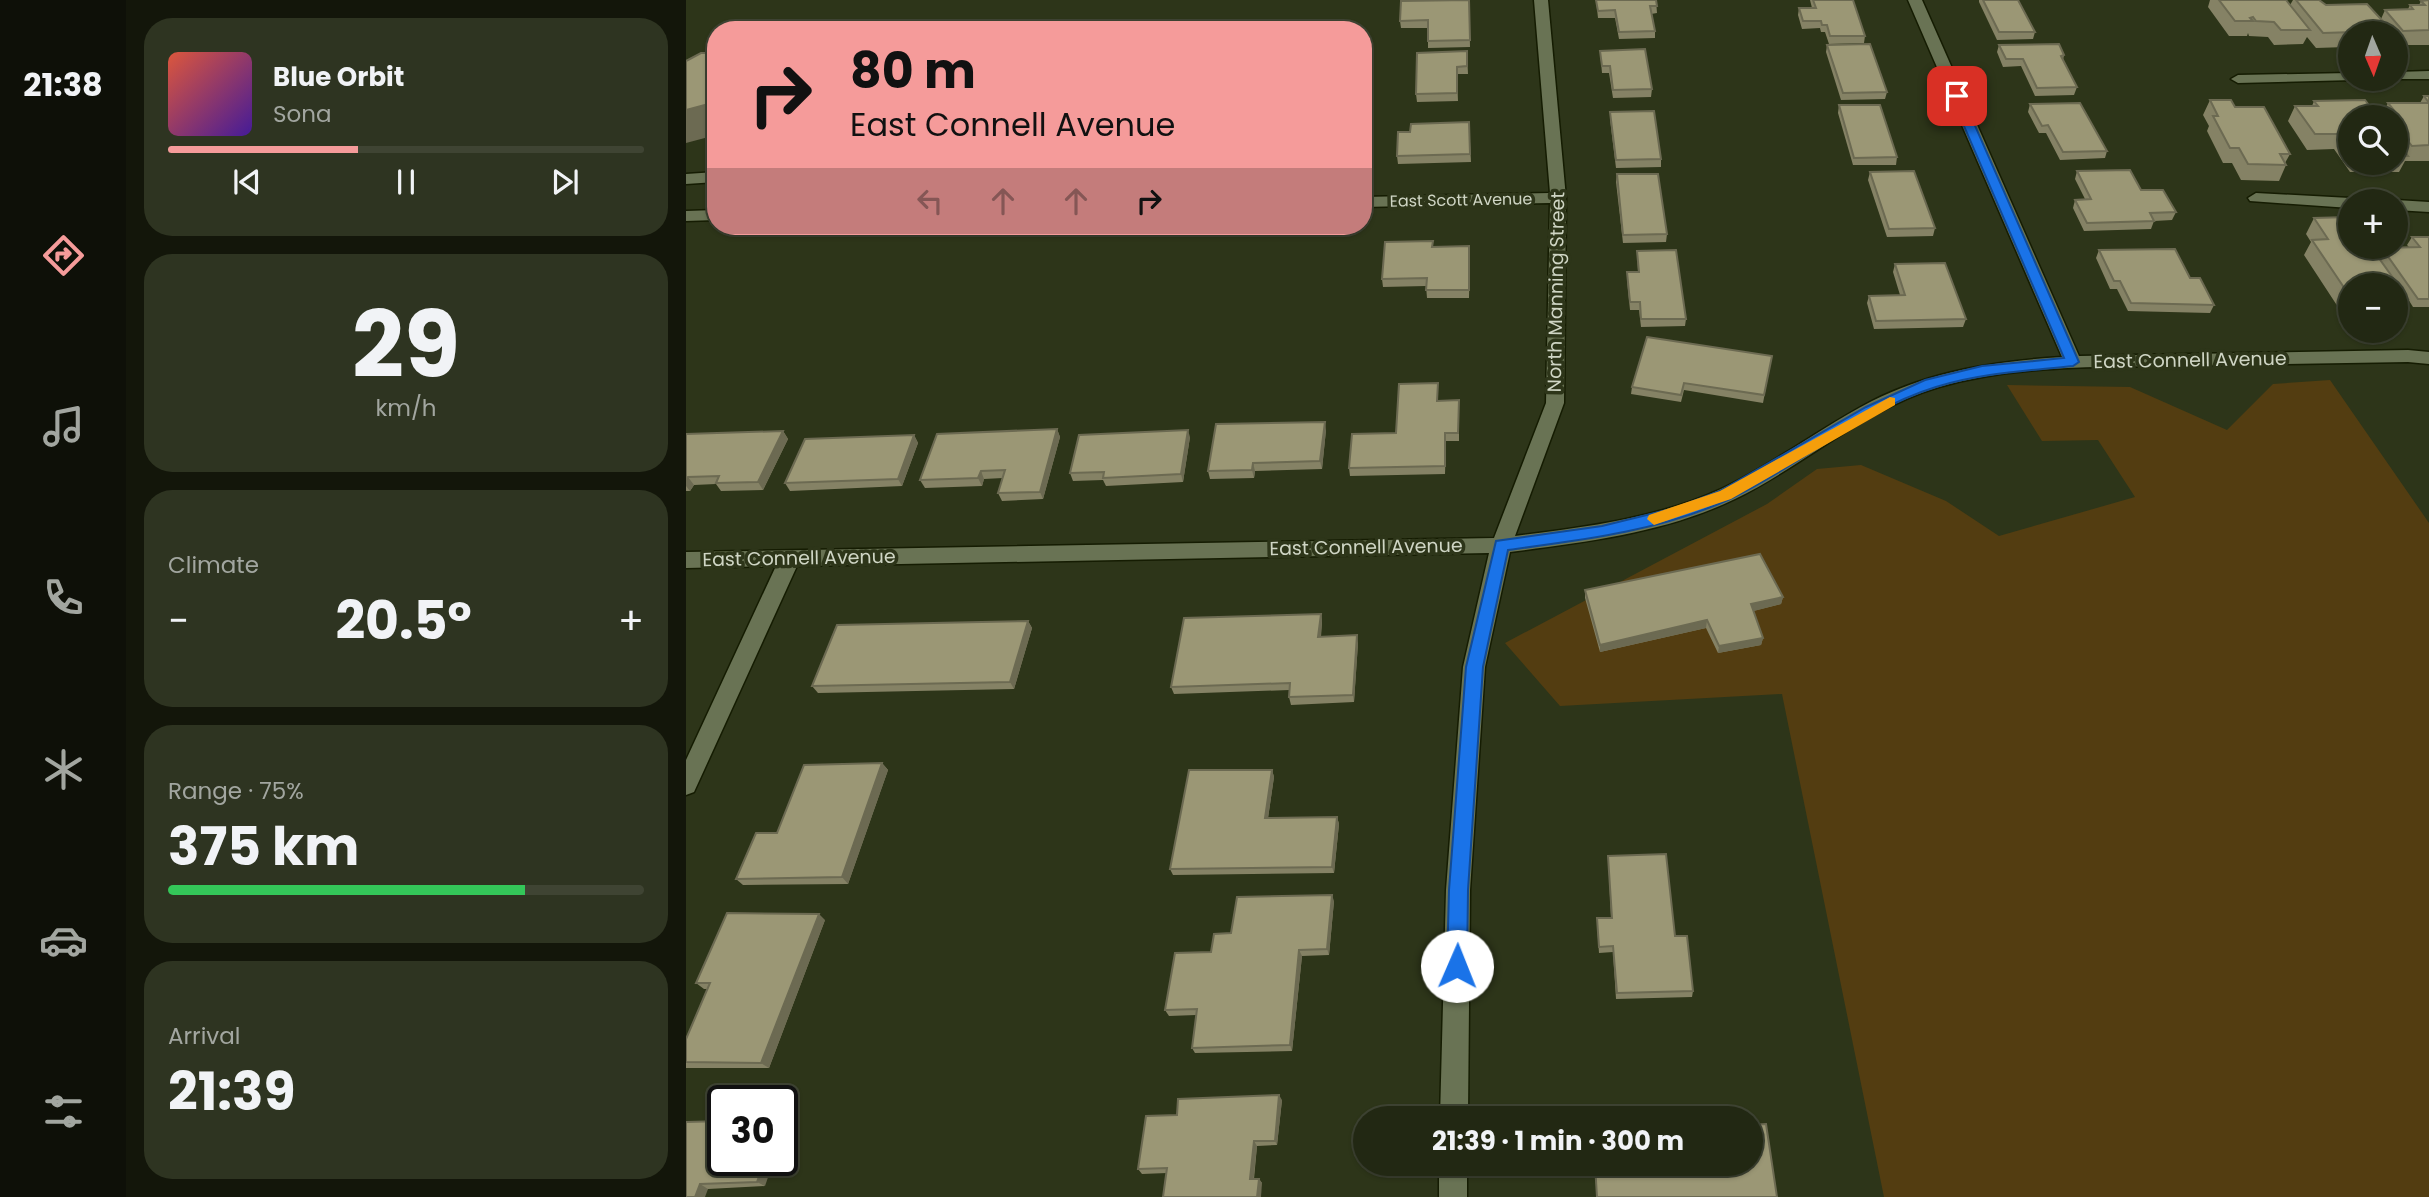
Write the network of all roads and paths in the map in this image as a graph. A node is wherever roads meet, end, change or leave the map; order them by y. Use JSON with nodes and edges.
{"nodes":[{"id":1,"x":1541,"y":0,"type":"edge"},
{"id":2,"x":1914,"y":0,"type":"edge"},
{"id":3,"x":2429,"y":75,"type":"edge"},
{"id":4,"x":2408,"y":76,"type":"edge"},
{"id":5,"x":2338,"y":77,"type":"edge"},
{"id":6,"x":2238,"y":79,"type":"dead end"},
{"id":7,"x":707,"y":177,"type":"edge"},
{"id":8,"x":686,"y":178,"type":"edge"},
{"id":9,"x":1558,"y":198,"type":"junction"},
{"id":10,"x":2256,"y":198,"type":"dead end"},
{"id":11,"x":1372,"y":202,"type":"edge"},
{"id":12,"x":2338,"y":202,"type":"edge"},
{"id":13,"x":2408,"y":206,"type":"edge"},
{"id":14,"x":2429,"y":207,"type":"edge"},
{"id":15,"x":707,"y":215,"type":"edge"},
{"id":16,"x":686,"y":216,"type":"edge"},
{"id":17,"x":2429,"y":358,"type":"edge"},
{"id":18,"x":2073,"y":362,"type":"junction"},
{"id":19,"x":1501,"y":545,"type":"junction"},
{"id":20,"x":790,"y":558,"type":"junction"},
{"id":21,"x":686,"y":560,"type":"edge"},
{"id":22,"x":686,"y":785,"type":"edge"},
{"id":23,"x":1454,"y":1106,"type":"edge"},
{"id":24,"x":1453,"y":1176,"type":"edge"},
{"id":25,"x":1453,"y":1197,"type":"edge"}],
"edges":[{"from":1,"to":9,"type":"street","name":"North Manning Street"},
{"from":2,"to":18,"type":"street"},
{"from":3,"to":4,"type":"street"},
{"from":5,"to":6,"type":"street"},
{"from":7,"to":8,"type":"street"},
{"from":9,"to":11,"type":"street","name":"East Scott Avenue"},
{"from":9,"to":19,"type":"street","name":"North Manning Street"},
{"from":10,"to":12,"type":"street"},
{"from":13,"to":14,"type":"street"},
{"from":15,"to":16,"type":"street"},
{"from":17,"to":18,"type":"street","name":"East Connell Avenue"},
{"from":18,"to":19,"type":"street","name":"East Connell Avenue"},
{"from":19,"to":20,"type":"street","name":"East Connell Avenue"},
{"from":19,"to":23,"type":"street","name":"North Manning Street"},
{"from":20,"to":21,"type":"street","name":"East Connell Avenue"},
{"from":20,"to":22,"type":"street"},
{"from":24,"to":25,"type":"street"}]}
